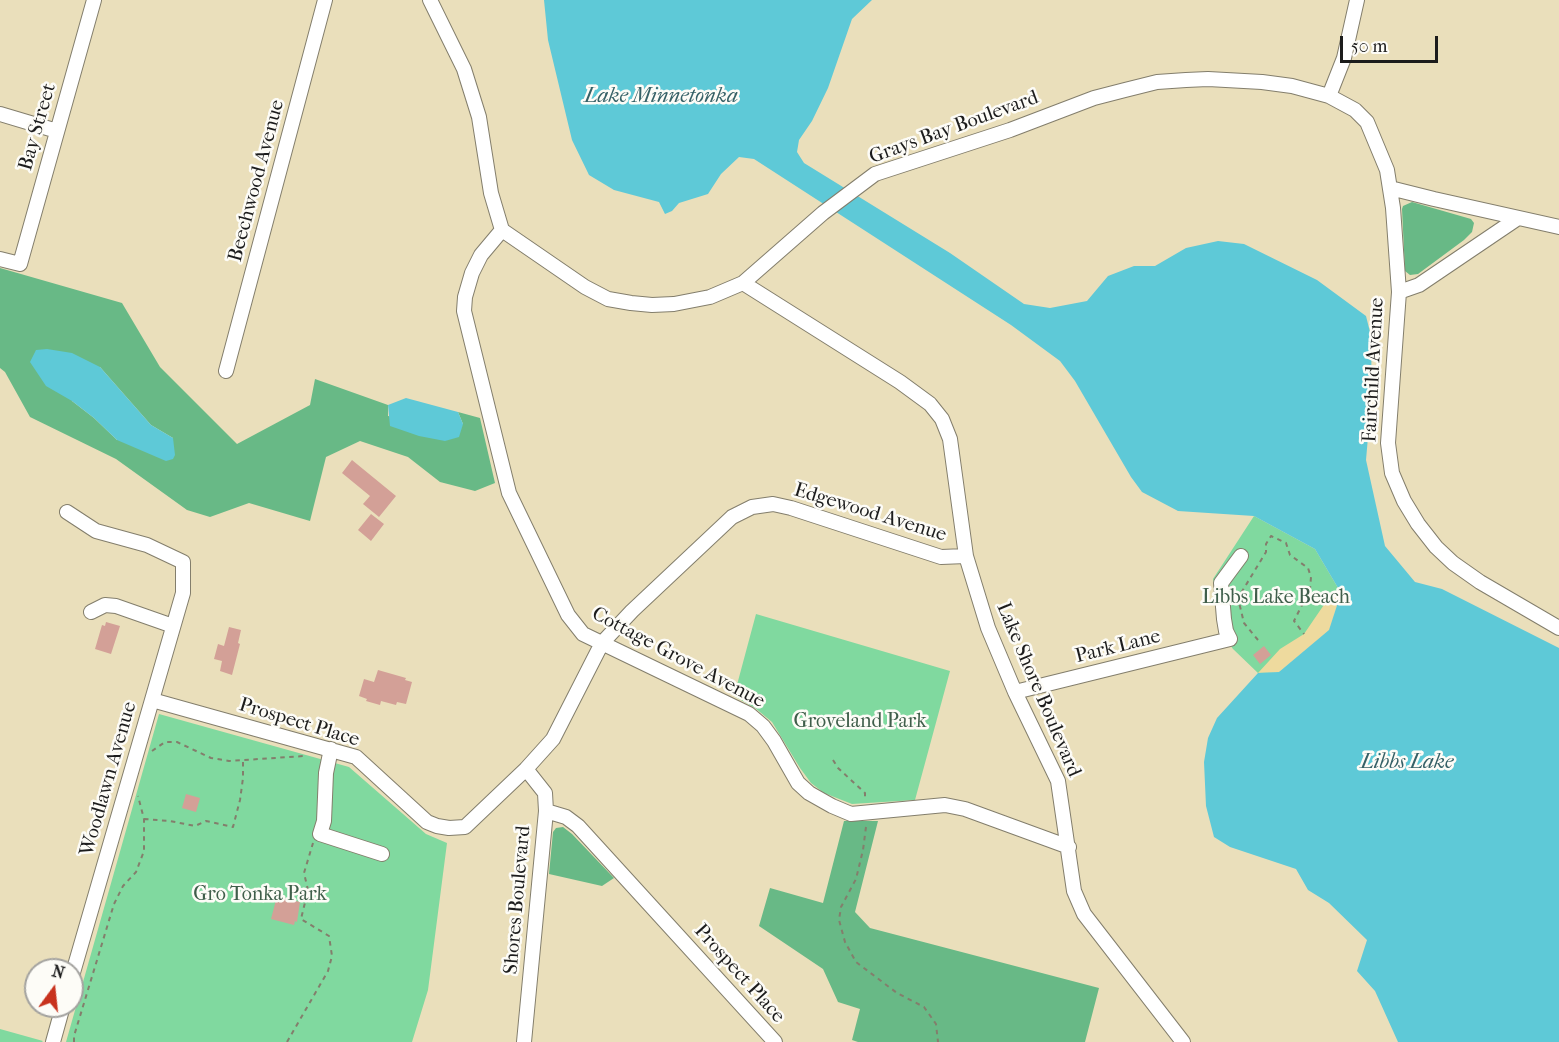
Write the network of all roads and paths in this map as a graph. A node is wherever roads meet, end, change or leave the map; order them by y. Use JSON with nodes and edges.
{"nodes":[{"id":1,"x":94,"y":0,"type":"edge"},
{"id":2,"x":325,"y":0,"type":"edge"},
{"id":3,"x":430,"y":0,"type":"edge"},
{"id":4,"x":1357,"y":0,"type":"edge"},
{"id":5,"x":1329,"y":96,"type":"junction"},
{"id":6,"x":0,"y":114,"type":"edge"},
{"id":7,"x":57,"y":131,"type":"junction"},
{"id":8,"x":1390,"y":188,"type":"junction"},
{"id":9,"x":1518,"y":218,"type":"junction"},
{"id":10,"x":1559,"y":227,"type":"edge"},
{"id":11,"x":502,"y":230,"type":"junction"},
{"id":12,"x":0,"y":259,"type":"edge"},
{"id":13,"x":743,"y":283,"type":"junction"},
{"id":14,"x":1399,"y":292,"type":"junction"},
{"id":15,"x":226,"y":371,"type":"dead end"},
{"id":16,"x":67,"y":512,"type":"dead end"},
{"id":17,"x":966,"y":556,"type":"junction"},
{"id":18,"x":1241,"y":556,"type":"dead end"},
{"id":19,"x":91,"y":612,"type":"dead end"},
{"id":20,"x":173,"y":626,"type":"junction"},
{"id":21,"x":1559,"y":628,"type":"edge"},
{"id":22,"x":1304,"y":634,"type":"dead end"},
{"id":23,"x":1258,"y":640,"type":"dead end"},
{"id":24,"x":602,"y":643,"type":"junction"},
{"id":25,"x":1015,"y":692,"type":"junction"},
{"id":26,"x":152,"y":700,"type":"junction"},
{"id":27,"x":331,"y":749,"type":"junction"},
{"id":28,"x":150,"y":757,"type":"dead end"},
{"id":29,"x":312,"y":757,"type":"dead end"},
{"id":30,"x":243,"y":760,"type":"junction"},
{"id":31,"x":833,"y":760,"type":"dead end"},
{"id":32,"x":526,"y":769,"type":"junction"},
{"id":33,"x":136,"y":786,"type":"dead end"},
{"id":34,"x":865,"y":806,"type":"dead end"},
{"id":35,"x":546,"y":811,"type":"junction"},
{"id":36,"x":144,"y":819,"type":"junction"},
{"id":37,"x":866,"y":821,"type":"dead end"},
{"id":38,"x":449,"y":828,"type":"joint"},
{"id":39,"x":320,"y":834,"type":"junction"},
{"id":40,"x":1069,"y":847,"type":"junction"},
{"id":41,"x":382,"y":854,"type":"dead end"},
{"id":42,"x":77,"y":958,"type":"edge"},
{"id":43,"x":60,"y":1018,"type":"edge"},
{"id":44,"x":53,"y":1042,"type":"edge"},
{"id":45,"x":74,"y":1042,"type":"edge"},
{"id":46,"x":287,"y":1042,"type":"edge"},
{"id":47,"x":524,"y":1042,"type":"edge"},
{"id":48,"x":775,"y":1042,"type":"edge"},
{"id":49,"x":938,"y":1042,"type":"edge"},
{"id":50,"x":1183,"y":1042,"type":"edge"}],
"edges":[{"from":1,"to":7,"type":"street","name":"Bay Street"},
{"from":2,"to":15,"type":"street","name":"Beechwood Avenue"},
{"from":3,"to":11,"type":"street"},
{"from":4,"to":5,"type":"street"},
{"from":5,"to":8,"type":"street","name":"Fairchild Avenue"},
{"from":5,"to":13,"type":"street","name":"Grays Bay Boulevard"},
{"from":6,"to":7,"type":"street"},
{"from":7,"to":12,"type":"street","name":"Bay Street"},
{"from":8,"to":9,"type":"street"},
{"from":8,"to":14,"type":"street","name":"Fairchild Avenue"},
{"from":9,"to":10,"type":"street"},
{"from":9,"to":14,"type":"street"},
{"from":11,"to":13,"type":"street","name":"Grays Bay Boulevard"},
{"from":11,"to":24,"type":"street","name":"Cottage Grove Avenue"},
{"from":13,"to":17,"type":"street","name":"Lake Shore Boulevard"},
{"from":14,"to":21,"type":"street","name":"Fairchild Avenue"},
{"from":16,"to":20,"type":"street","name":"Woodlawn Avenue"},
{"from":17,"to":24,"type":"street","name":"Edgewood Avenue"},
{"from":17,"to":25,"type":"street","name":"Lake Shore Boulevard"},
{"from":18,"to":25,"type":"street","name":"Park Lane"},
{"from":19,"to":20,"type":"street"},
{"from":20,"to":26,"type":"street","name":"Woodlawn Avenue"},
{"from":22,"to":23,"type":"path"},
{"from":24,"to":32,"type":"street","name":"Edgewood Avenue"},
{"from":24,"to":40,"type":"street","name":"Cottage Grove Avenue"},
{"from":25,"to":40,"type":"street","name":"Lake Shore Boulevard"},
{"from":26,"to":27,"type":"street","name":"Prospect Place"},
{"from":26,"to":42,"type":"street","name":"Woodlawn Avenue"},
{"from":27,"to":38,"type":"street","name":"Prospect Place"},
{"from":27,"to":39,"type":"street"},
{"from":28,"to":30,"type":"path"},
{"from":29,"to":30,"type":"path"},
{"from":30,"to":36,"type":"path"},
{"from":31,"to":34,"type":"path"},
{"from":32,"to":35,"type":"street","name":"Shores Boulevard"},
{"from":32,"to":38,"type":"street","name":"Edgewood Avenue"},
{"from":33,"to":36,"type":"path"},
{"from":35,"to":47,"type":"street","name":"Shores Boulevard"},
{"from":35,"to":48,"type":"street","name":"Prospect Place"},
{"from":36,"to":45,"type":"path"},
{"from":37,"to":49,"type":"path"},
{"from":39,"to":41,"type":"street"},
{"from":39,"to":46,"type":"path"},
{"from":40,"to":50,"type":"street","name":"Lake Shore Boulevard"},
{"from":43,"to":44,"type":"street"}]}
